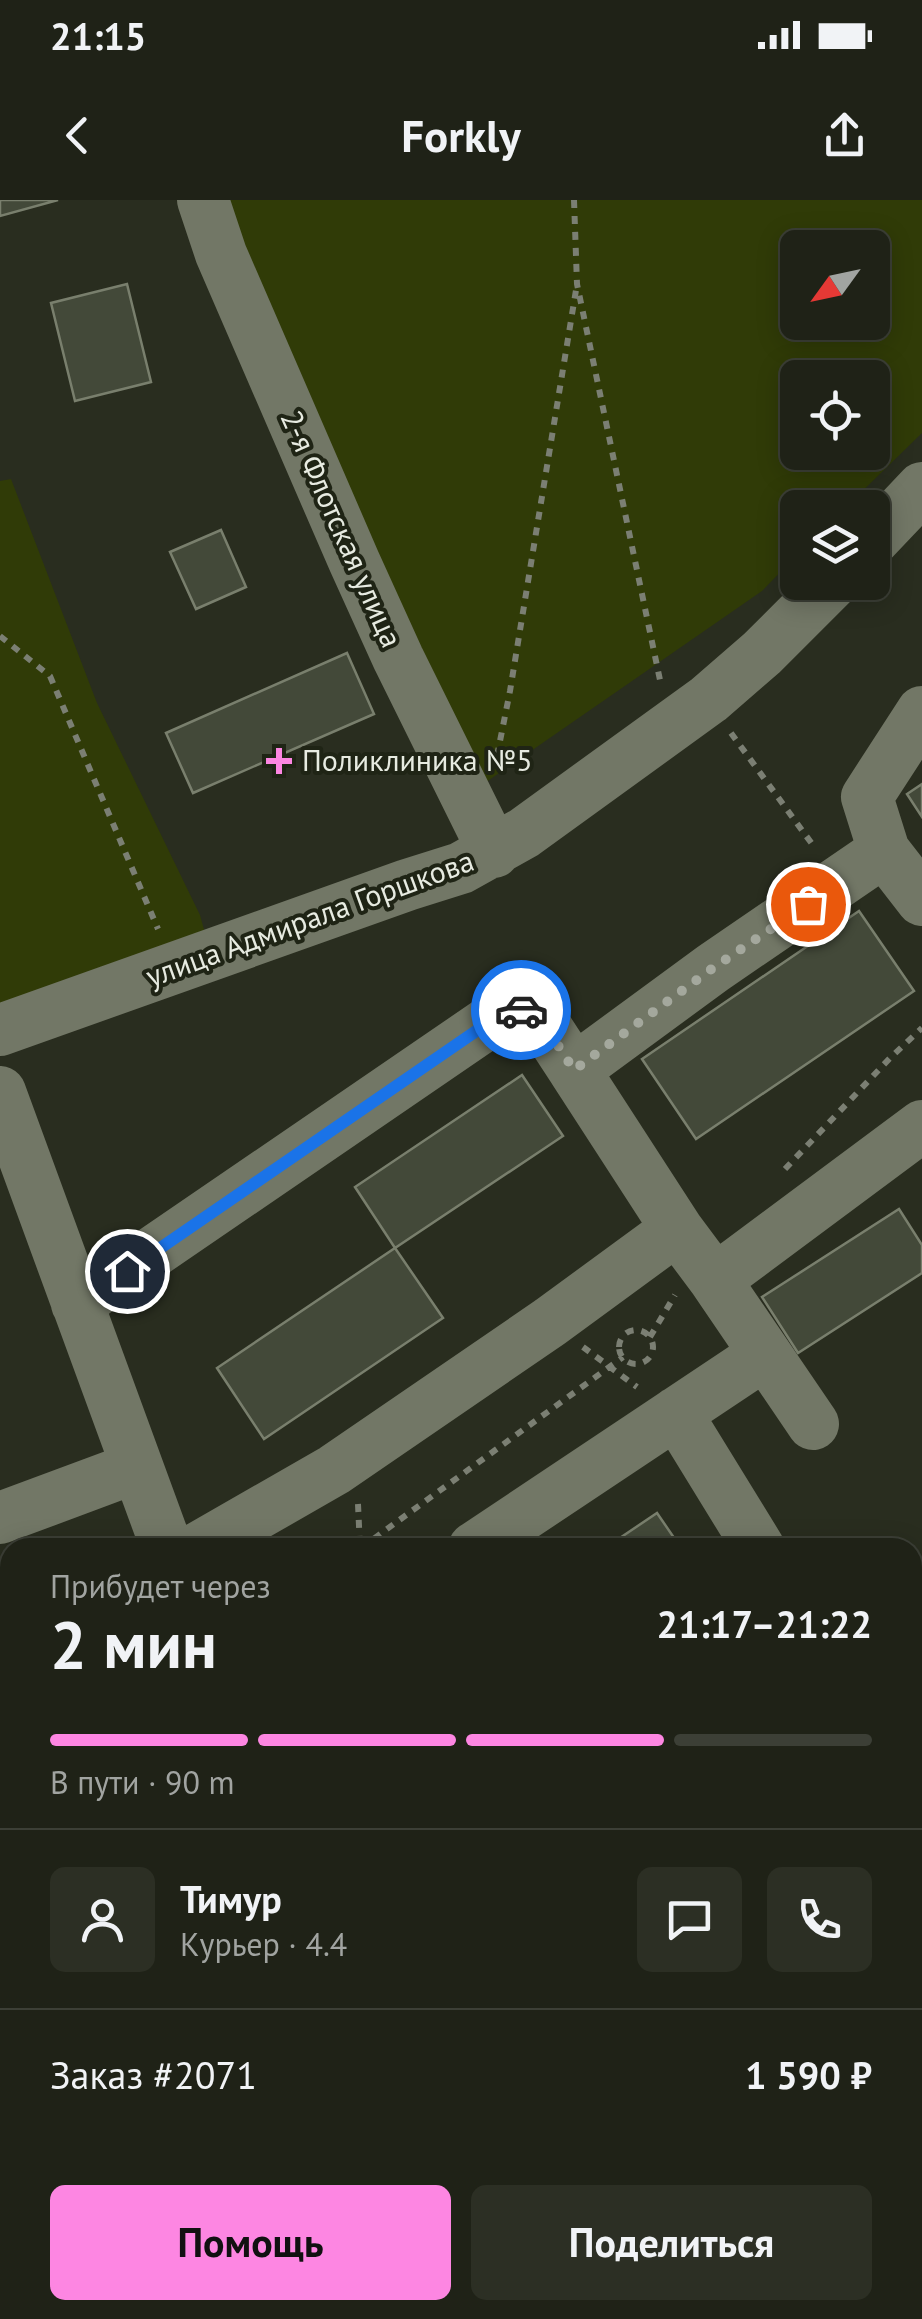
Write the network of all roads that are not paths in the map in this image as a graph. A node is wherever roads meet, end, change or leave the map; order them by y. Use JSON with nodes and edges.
{"nodes":[{"id":1,"x":202,"y":200,"type":"edge"},
{"id":2,"x":922,"y":488,"type":"edge"},
{"id":3,"x":890,"y":522,"type":"edge"},
{"id":4,"x":815,"y":600,"type":"edge"},
{"id":5,"x":922,"y":712,"type":"edge"},
{"id":6,"x":494,"y":852,"type":"junction"},
{"id":7,"x":884,"y":852,"type":"junction"},
{"id":8,"x":922,"y":900,"type":"edge"},
{"id":9,"x":0,"y":1030,"type":"edge"},
{"id":10,"x":574,"y":1070,"type":"junction"},
{"id":11,"x":0,"y":1092,"type":"edge"},
{"id":12,"x":922,"y":1126,"type":"edge"},
{"id":13,"x":677,"y":1229,"type":"junction"},
{"id":14,"x":715,"y":1280,"type":"junction"},
{"id":15,"x":78,"y":1304,"type":"junction"},
{"id":16,"x":766,"y":1354,"type":"junction"},
{"id":17,"x":676,"y":1414,"type":"junction"},
{"id":18,"x":813,"y":1424,"type":"dead end"},
{"id":19,"x":137,"y":1466,"type":"junction"},
{"id":20,"x":0,"y":1518,"type":"edge"},
{"id":21,"x":163,"y":1538,"type":"edge"},
{"id":22,"x":215,"y":1538,"type":"edge"},
{"id":23,"x":489,"y":1538,"type":"edge"},
{"id":24,"x":753,"y":1538,"type":"edge"}],
"edges":[{"from":1,"to":6,"type":"street","name":"2-я Флотская улица"},
{"from":2,"to":3,"type":"street"},
{"from":4,"to":6,"type":"street","name":"улица Адмирала Горшкова"},
{"from":5,"to":7,"type":"street"},
{"from":6,"to":9,"type":"street","name":"улица Адмирала Горшкова"},
{"from":7,"to":8,"type":"street"},
{"from":7,"to":10,"type":"street"},
{"from":10,"to":13,"type":"street"},
{"from":10,"to":15,"type":"street"},
{"from":11,"to":15,"type":"street"},
{"from":12,"to":14,"type":"street"},
{"from":13,"to":14,"type":"street"},
{"from":13,"to":22,"type":"street"},
{"from":14,"to":16,"type":"street"},
{"from":15,"to":19,"type":"street"},
{"from":16,"to":17,"type":"street"},
{"from":16,"to":18,"type":"street"},
{"from":17,"to":23,"type":"street"},
{"from":17,"to":24,"type":"street"},
{"from":19,"to":20,"type":"street"},
{"from":19,"to":21,"type":"street"}]}
